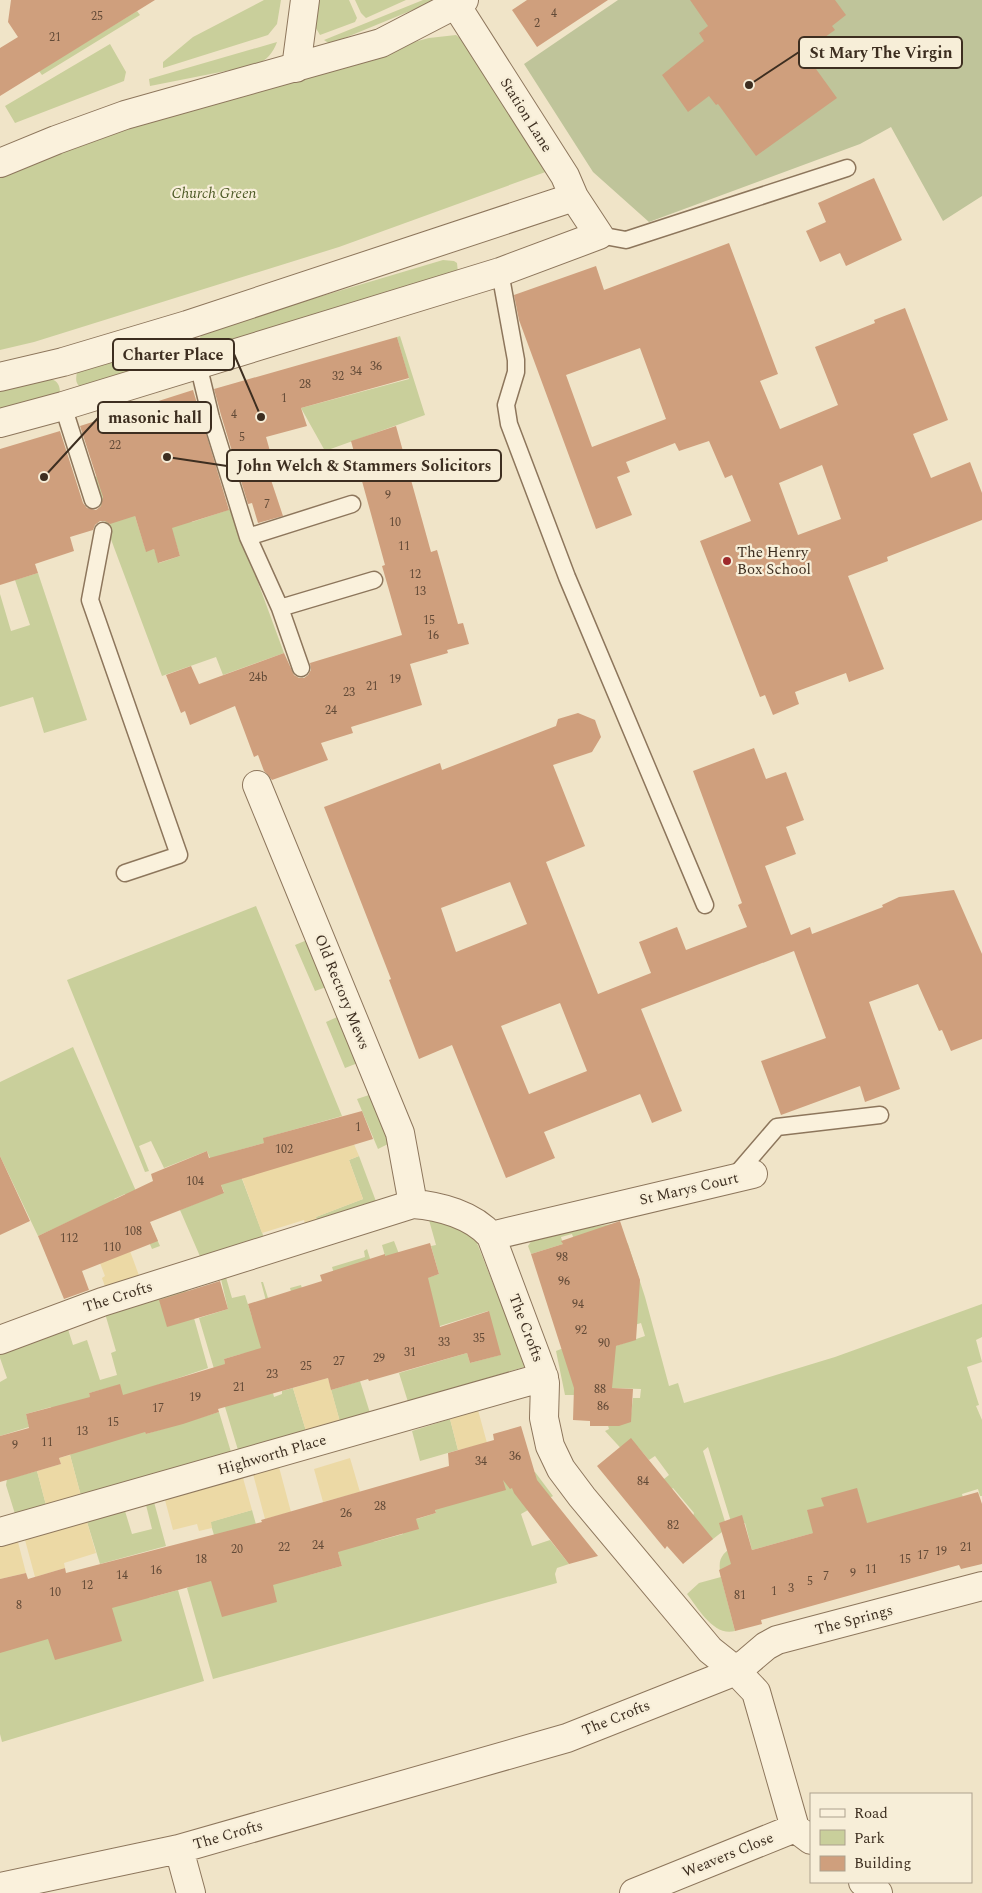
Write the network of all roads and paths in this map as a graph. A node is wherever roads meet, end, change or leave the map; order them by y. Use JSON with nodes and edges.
{"nodes":[{"id":1,"x":305,"y":0,"type":"edge"},
{"id":2,"x":460,"y":2,"type":"edge"},
{"id":3,"x":296,"y":68,"type":"junction"},
{"id":4,"x":0,"y":163,"type":"edge"},
{"id":5,"x":847,"y":168,"type":"dead end"},
{"id":6,"x":574,"y":197,"type":"junction"},
{"id":7,"x":599,"y":235,"type":"junction"},
{"id":8,"x":500,"y":272,"type":"junction"},
{"id":9,"x":187,"y":325,"type":"junction"},
{"id":10,"x":63,"y":362,"type":"junction"},
{"id":11,"x":198,"y":364,"type":"junction"},
{"id":12,"x":0,"y":377,"type":"edge"},
{"id":13,"x":69,"y":403,"type":"junction"},
{"id":14,"x":0,"y":423,"type":"edge"},
{"id":15,"x":93,"y":500,"type":"dead end"},
{"id":16,"x":352,"y":504,"type":"dead end"},
{"id":17,"x":103,"y":531,"type":"dead end"},
{"id":18,"x":248,"y":537,"type":"junction"},
{"id":19,"x":374,"y":580,"type":"dead end"},
{"id":20,"x":280,"y":608,"type":"junction"},
{"id":21,"x":301,"y":668,"type":"dead end"},
{"id":22,"x":257,"y":785,"type":"dead end"},
{"id":23,"x":125,"y":873,"type":"dead end"},
{"id":24,"x":705,"y":905,"type":"dead end"},
{"id":25,"x":880,"y":1115,"type":"dead end"},
{"id":26,"x":742,"y":1177,"type":"joint"},
{"id":27,"x":413,"y":1204,"type":"junction"},
{"id":28,"x":491,"y":1236,"type":"junction"},
{"id":29,"x":0,"y":1340,"type":"edge"},
{"id":30,"x":544,"y":1377,"type":"junction"},
{"id":31,"x":0,"y":1532,"type":"edge"},
{"id":32,"x":981,"y":1592,"type":"edge"},
{"id":33,"x":734,"y":1669,"type":"junction"},
{"id":34,"x":803,"y":1834,"type":"edge"},
{"id":35,"x":179,"y":1849,"type":"junction"},
{"id":36,"x":864,"y":1883,"type":"edge"},
{"id":37,"x":0,"y":1887,"type":"edge"},
{"id":38,"x":191,"y":1893,"type":"edge"},
{"id":39,"x":634,"y":1893,"type":"edge"},
{"id":40,"x":878,"y":1893,"type":"edge"}],
"edges":[{"from":1,"to":3,"type":"street"},
{"from":2,"to":3,"type":"street"},
{"from":2,"to":6,"type":"street","name":"Station Lane"},
{"from":3,"to":4,"type":"street"},
{"from":5,"to":7,"type":"lane"},
{"from":6,"to":7,"type":"street","name":"Station Lane"},
{"from":6,"to":9,"type":"street"},
{"from":7,"to":8,"type":"street"},
{"from":8,"to":11,"type":"street"},
{"from":8,"to":24,"type":"lane"},
{"from":9,"to":10,"type":"street"},
{"from":9,"to":11,"type":"street"},
{"from":10,"to":12,"type":"street"},
{"from":10,"to":13,"type":"street"},
{"from":11,"to":13,"type":"street"},
{"from":11,"to":18,"type":"lane"},
{"from":13,"to":14,"type":"street"},
{"from":13,"to":15,"type":"lane"},
{"from":16,"to":18,"type":"lane"},
{"from":17,"to":23,"type":"lane"},
{"from":18,"to":20,"type":"lane"},
{"from":19,"to":20,"type":"lane"},
{"from":20,"to":21,"type":"lane"},
{"from":22,"to":27,"type":"street","name":"Old Rectory Mews"},
{"from":25,"to":26,"type":"lane"},
{"from":26,"to":28,"type":"street","name":"St Marys Court"},
{"from":27,"to":28,"type":"street","name":"The Crofts"},
{"from":27,"to":29,"type":"street","name":"The Crofts"},
{"from":28,"to":30,"type":"street","name":"The Crofts"},
{"from":30,"to":31,"type":"street","name":"Highworth Place"},
{"from":30,"to":33,"type":"street","name":"The Crofts"},
{"from":32,"to":33,"type":"street","name":"The Springs"},
{"from":33,"to":34,"type":"street","name":"Weavers Close"},
{"from":33,"to":35,"type":"street","name":"The Crofts"},
{"from":34,"to":39,"type":"street","name":"Weavers Close"},
{"from":35,"to":37,"type":"street","name":"The Crofts"},
{"from":35,"to":38,"type":"street"},
{"from":36,"to":40,"type":"street"}]}
